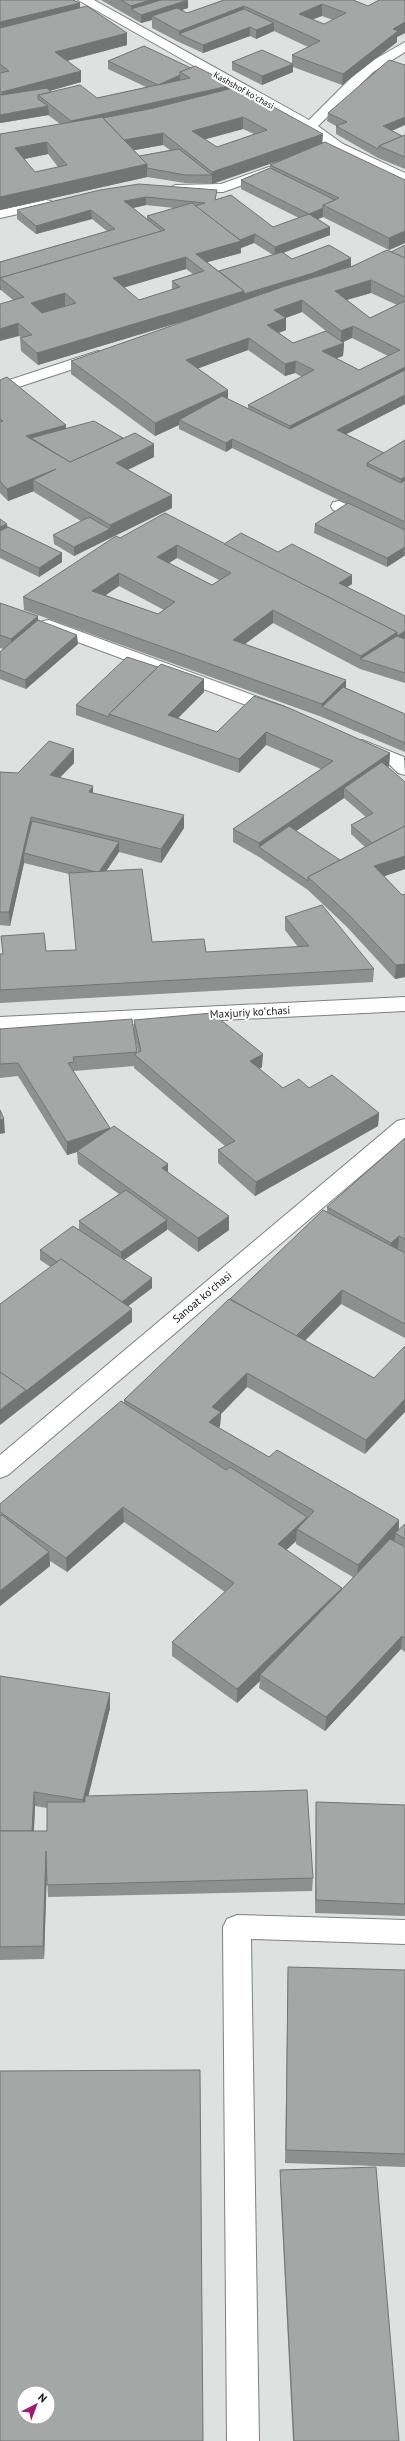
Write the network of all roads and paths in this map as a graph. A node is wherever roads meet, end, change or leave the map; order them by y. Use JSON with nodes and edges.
{"nodes":[{"id":1,"x":84,"y":0,"type":"edge"},
{"id":2,"x":103,"y":10,"type":"junction"},
{"id":3,"x":81,"y":16,"type":"edge"},
{"id":4,"x":405,"y":46,"type":"edge"},
{"id":5,"x":310,"y":126,"type":"junction"},
{"id":6,"x":338,"y":147,"type":"junction"},
{"id":7,"x":324,"y":152,"type":"edge"},
{"id":8,"x":280,"y":167,"type":"edge"},
{"id":9,"x":405,"y":178,"type":"edge"},
{"id":10,"x":158,"y":188,"type":"edge"},
{"id":11,"x":62,"y":201,"type":"edge"},
{"id":12,"x":0,"y":214,"type":"edge"},
{"id":13,"x":110,"y":353,"type":"edge"},
{"id":14,"x":0,"y":388,"type":"edge"},
{"id":15,"x":339,"y":506,"type":"dead end"},
{"id":16,"x":405,"y":535,"type":"edge"},
{"id":17,"x":37,"y":620,"type":"edge"},
{"id":18,"x":295,"y":718,"type":"edge"},
{"id":19,"x":346,"y":739,"type":"edge"},
{"id":20,"x":405,"y":769,"type":"edge"},
{"id":21,"x":405,"y":1004,"type":"edge"},
{"id":22,"x":0,"y":1024,"type":"edge"},
{"id":23,"x":405,"y":1126,"type":"edge"},
{"id":24,"x":0,"y":1468,"type":"edge"},
{"id":25,"x":405,"y":1932,"type":"edge"},
{"id":26,"x":242,"y":2441,"type":"edge"}],
"edges":[{"from":1,"to":2,"type":"street","name":"Kashshof koʻchasi"},
{"from":2,"to":3,"type":"street"},
{"from":2,"to":5,"type":"street","name":"Kashshof koʻchasi"},
{"from":4,"to":5,"type":"street"},
{"from":5,"to":6,"type":"street","name":"Kashshof koʻchasi"},
{"from":6,"to":7,"type":"street"},
{"from":6,"to":9,"type":"street","name":"Kashshof koʻchasi"},
{"from":8,"to":10,"type":"street"},
{"from":11,"to":12,"type":"street"},
{"from":13,"to":14,"type":"street"},
{"from":15,"to":16,"type":"street"},
{"from":17,"to":18,"type":"street"},
{"from":19,"to":20,"type":"street"},
{"from":21,"to":22,"type":"street","name":"Maxjuriy koʻchasi"},
{"from":23,"to":24,"type":"street","name":"Sanoat koʻchasi"},
{"from":25,"to":26,"type":"street"}]}
